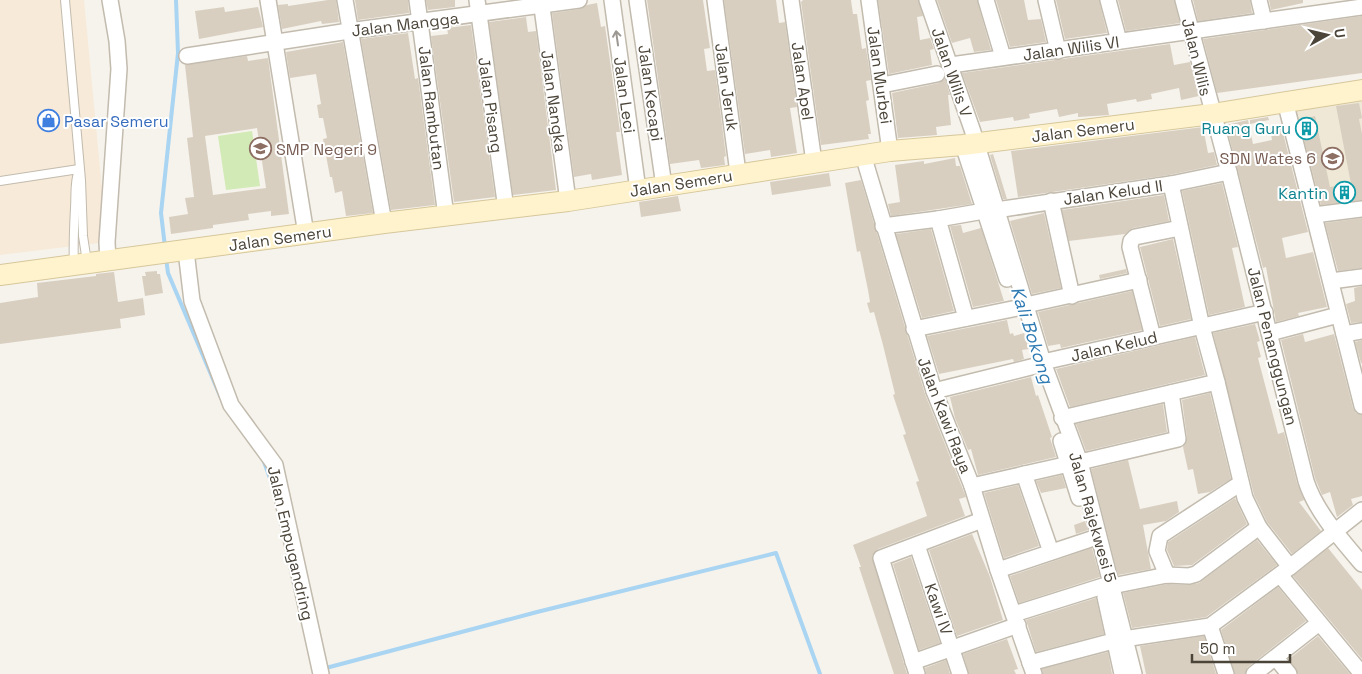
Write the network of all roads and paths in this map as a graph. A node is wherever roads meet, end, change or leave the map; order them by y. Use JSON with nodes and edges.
{"nodes":[{"id":1,"x":65,"y":0,"type":"edge"},
{"id":2,"x":110,"y":0,"type":"edge"},
{"id":3,"x":268,"y":0,"type":"edge"},
{"id":4,"x":345,"y":0,"type":"edge"},
{"id":5,"x":417,"y":0,"type":"edge"},
{"id":6,"x":579,"y":0,"type":"edge"},
{"id":7,"x":612,"y":0,"type":"edge"},
{"id":8,"x":637,"y":0,"type":"edge"},
{"id":9,"x":715,"y":0,"type":"edge"},
{"id":10,"x":791,"y":0,"type":"edge"},
{"id":11,"x":869,"y":0,"type":"edge"},
{"id":12,"x":927,"y":0,"type":"edge"},
{"id":13,"x":986,"y":0,"type":"edge"},
{"id":14,"x":1046,"y":0,"type":"edge"},
{"id":15,"x":1108,"y":0,"type":"edge"},
{"id":16,"x":1183,"y":0,"type":"edge"},
{"id":17,"x":1259,"y":0,"type":"edge"},
{"id":18,"x":541,"y":3,"type":"edge"},
{"id":19,"x":1318,"y":6,"type":"edge"},
{"id":20,"x":478,"y":7,"type":"edge"},
{"id":21,"x":1362,"y":7,"type":"edge"},
{"id":22,"x":1264,"y":21,"type":"junction"},
{"id":23,"x":420,"y":22,"type":"junction"},
{"id":24,"x":349,"y":31,"type":"junction"},
{"id":25,"x":1190,"y":31,"type":"junction"},
{"id":26,"x":1119,"y":41,"type":"junction"},
{"id":27,"x":274,"y":42,"type":"junction"},
{"id":28,"x":1058,"y":51,"type":"junction"},
{"id":29,"x":187,"y":56,"type":"dead end"},
{"id":30,"x":1003,"y":57,"type":"junction"},
{"id":31,"x":951,"y":65,"type":"junction"},
{"id":32,"x":937,"y":74,"type":"dead end"},
{"id":33,"x":882,"y":85,"type":"junction"},
{"id":34,"x":1362,"y":90,"type":"edge"},
{"id":35,"x":1285,"y":101,"type":"junction"},
{"id":36,"x":1212,"y":114,"type":"junction"},
{"id":37,"x":970,"y":144,"type":"junction"},
{"id":38,"x":890,"y":151,"type":"junction"},
{"id":39,"x":660,"y":155,"type":"junction"},
{"id":40,"x":862,"y":155,"type":"junction"},
{"id":41,"x":633,"y":158,"type":"junction"},
{"id":42,"x":814,"y":162,"type":"junction"},
{"id":43,"x":79,"y":169,"type":"junction"},
{"id":44,"x":1229,"y":172,"type":"junction"},
{"id":45,"x":738,"y":173,"type":"junction"},
{"id":46,"x":0,"y":181,"type":"edge"},
{"id":47,"x":1171,"y":184,"type":"junction"},
{"id":48,"x":664,"y":186,"type":"junction"},
{"id":49,"x":638,"y":190,"type":"junction"},
{"id":50,"x":568,"y":201,"type":"junction"},
{"id":51,"x":1051,"y":202,"type":"junction"},
{"id":52,"x":506,"y":209,"type":"junction"},
{"id":53,"x":1362,"y":209,"type":"edge"},
{"id":54,"x":990,"y":210,"type":"junction"},
{"id":55,"x":1314,"y":215,"type":"junction"},
{"id":56,"x":446,"y":216,"type":"junction"},
{"id":57,"x":938,"y":218,"type":"junction"},
{"id":58,"x":384,"y":223,"type":"junction"},
{"id":59,"x":883,"y":226,"type":"junction"},
{"id":60,"x":1180,"y":228,"type":"junction"},
{"id":61,"x":306,"y":234,"type":"junction"},
{"id":62,"x":177,"y":253,"type":"junction"},
{"id":63,"x":108,"y":262,"type":"junction"},
{"id":64,"x":81,"y":265,"type":"junction"},
{"id":65,"x":0,"y":275,"type":"edge"},
{"id":66,"x":1362,"y":277,"type":"edge"},
{"id":67,"x":1139,"y":280,"type":"junction"},
{"id":68,"x":1331,"y":281,"type":"junction"},
{"id":69,"x":1072,"y":296,"type":"junction"},
{"id":70,"x":1021,"y":306,"type":"junction"},
{"id":71,"x":1265,"y":312,"type":"junction"},
{"id":72,"x":1338,"y":315,"type":"junction"},
{"id":73,"x":966,"y":318,"type":"junction"},
{"id":74,"x":1202,"y":327,"type":"junction"},
{"id":75,"x":914,"y":329,"type":"junction"},
{"id":76,"x":1362,"y":331,"type":"edge"},
{"id":77,"x":1270,"y":333,"type":"junction"},
{"id":78,"x":1344,"y":334,"type":"junction"},
{"id":79,"x":1153,"y":337,"type":"junction"},
{"id":80,"x":1040,"y":364,"type":"junction"},
{"id":81,"x":1218,"y":382,"type":"junction"},
{"id":82,"x":934,"y":391,"type":"junction"},
{"id":83,"x":1171,"y":393,"type":"junction"},
{"id":84,"x":1362,"y":406,"type":"edge"},
{"id":85,"x":1062,"y":418,"type":"junction"},
{"id":86,"x":1075,"y":463,"type":"junction"},
{"id":87,"x":1024,"y":474,"type":"junction"},
{"id":88,"x":1241,"y":483,"type":"junction"},
{"id":89,"x":972,"y":486,"type":"junction"},
{"id":90,"x":1362,"y":510,"type":"edge"},
{"id":91,"x":982,"y":520,"type":"junction"},
{"id":92,"x":1259,"y":527,"type":"junction"},
{"id":93,"x":1336,"y":532,"type":"junction"},
{"id":94,"x":1091,"y":539,"type":"junction"},
{"id":95,"x":917,"y":545,"type":"junction"},
{"id":96,"x":1051,"y":552,"type":"junction"},
{"id":97,"x":1362,"y":564,"type":"edge"},
{"id":98,"x":998,"y":570,"type":"junction"},
{"id":99,"x":1285,"y":571,"type":"junction"},
{"id":100,"x":1167,"y":575,"type":"junction"},
{"id":101,"x":1108,"y":586,"type":"junction"},
{"id":102,"x":1016,"y":619,"type":"junction"},
{"id":103,"x":1319,"y":623,"type":"junction"},
{"id":104,"x":1210,"y":626,"type":"junction"},
{"id":105,"x":1120,"y":640,"type":"junction"},
{"id":106,"x":952,"y":649,"type":"junction"},
{"id":107,"x":1276,"y":658,"type":"junction"},
{"id":108,"x":915,"y":668,"type":"edge"},
{"id":109,"x":1032,"y":669,"type":"edge"},
{"id":110,"x":322,"y":674,"type":"edge"},
{"id":111,"x":960,"y":674,"type":"edge"},
{"id":112,"x":1122,"y":674,"type":"edge"},
{"id":113,"x":1134,"y":674,"type":"edge"},
{"id":114,"x":1226,"y":674,"type":"edge"},
{"id":115,"x":1254,"y":674,"type":"edge"},
{"id":116,"x":1289,"y":674,"type":"edge"},
{"id":117,"x":1362,"y":674,"type":"edge"}],
"edges":[{"from":1,"to":43,"type":"lane"},
{"from":2,"to":63,"type":"street"},
{"from":3,"to":27,"type":"street"},
{"from":4,"to":24,"type":"street"},
{"from":5,"to":23,"type":"street","name":"Jalan Rambutan"},
{"from":6,"to":18,"type":"street","name":"Jalan Mangga"},
{"from":41,"to":7,"type":"street","name":"Jalan Leci","one_way":true},
{"from":8,"to":39,"type":"street","name":"Jalan Kecapi"},
{"from":9,"to":45,"type":"street","name":"Jalan Jeruk"},
{"from":10,"to":42,"type":"street","name":"Jalan Apel"},
{"from":11,"to":33,"type":"street","name":"Jalan Murbei"},
{"from":12,"to":31,"type":"street","name":"Jalan Wilis V"},
{"from":13,"to":30,"type":"street"},
{"from":14,"to":28,"type":"street"},
{"from":15,"to":26,"type":"street"},
{"from":16,"to":25,"type":"street","name":"Jalan Wilis"},
{"from":17,"to":22,"type":"street"},
{"from":18,"to":20,"type":"street","name":"Jalan Mangga"},
{"from":18,"to":50,"type":"street","name":"Jalan Nangka"},
{"from":19,"to":21,"type":"street","name":"Jalan Wilis VI"},
{"from":19,"to":22,"type":"street","name":"Jalan Wilis VI"},
{"from":20,"to":23,"type":"street","name":"Jalan Mangga"},
{"from":20,"to":52,"type":"street","name":"Jalan Pisang"},
{"from":22,"to":25,"type":"street","name":"Jalan Wilis VI"},
{"from":23,"to":24,"type":"street","name":"Jalan Mangga"},
{"from":23,"to":56,"type":"street","name":"Jalan Rambutan"},
{"from":24,"to":27,"type":"street","name":"Jalan Mangga"},
{"from":24,"to":58,"type":"street"},
{"from":25,"to":26,"type":"street","name":"Jalan Wilis VI"},
{"from":25,"to":36,"type":"street","name":"Jalan Wilis"},
{"from":26,"to":28,"type":"street","name":"Jalan Wilis VI"},
{"from":27,"to":29,"type":"street","name":"Jalan Mangga"},
{"from":27,"to":61,"type":"street"},
{"from":28,"to":30,"type":"street","name":"Jalan Wilis VI"},
{"from":30,"to":31,"type":"street","name":"Jalan Wilis VI"},
{"from":31,"to":37,"type":"street","name":"Jalan Wilis V"},
{"from":32,"to":33,"type":"street"},
{"from":33,"to":38,"type":"street","name":"Jalan Murbei"},
{"from":34,"to":35,"type":"street","name":"Jalan Semeru"},
{"from":35,"to":36,"type":"street","name":"Jalan Semeru"},
{"from":35,"to":55,"type":"street"},
{"from":36,"to":37,"type":"street","name":"Jalan Semeru"},
{"from":36,"to":44,"type":"street","name":"Jalan Penanggungan"},
{"from":37,"to":38,"type":"street","name":"Jalan Semeru"},
{"from":37,"to":54,"type":"street","name":"Jalan Wilis V"},
{"from":38,"to":40,"type":"street","name":"Jalan Semeru"},
{"from":39,"to":41,"type":"street"},
{"from":39,"to":48,"type":"street","name":"Jalan Kecapi"},
{"from":40,"to":42,"type":"street","name":"Jalan Semeru"},
{"from":40,"to":59,"type":"street","name":"Jalan Kawi Raya"},
{"from":41,"to":49,"type":"street","name":"Jalan Leci"},
{"from":42,"to":45,"type":"street","name":"Jalan Semeru"},
{"from":43,"to":46,"type":"lane"},
{"from":43,"to":64,"type":"lane"},
{"from":43,"to":64,"type":"lane"},
{"from":44,"to":47,"type":"street","name":"Jalan Kelud II"},
{"from":44,"to":71,"type":"street","name":"Jalan Penanggungan"},
{"from":45,"to":48,"type":"street","name":"Jalan Semeru"},
{"from":47,"to":51,"type":"street","name":"Jalan Kelud II"},
{"from":47,"to":60,"type":"street"},
{"from":48,"to":49,"type":"street","name":"Jalan Semeru"},
{"from":49,"to":50,"type":"street","name":"Jalan Semeru"},
{"from":50,"to":52,"type":"street","name":"Jalan Semeru"},
{"from":51,"to":54,"type":"street","name":"Jalan Kelud II"},
{"from":51,"to":69,"type":"street"},
{"from":52,"to":56,"type":"street","name":"Jalan Semeru"},
{"from":53,"to":55,"type":"street"},
{"from":54,"to":57,"type":"street","name":"Jalan Kelud II"},
{"from":54,"to":70,"type":"street","name":"Jalan Wilis V"},
{"from":55,"to":68,"type":"street"},
{"from":56,"to":58,"type":"street","name":"Jalan Semeru"},
{"from":57,"to":59,"type":"street","name":"Jalan Kelud II"},
{"from":57,"to":73,"type":"street"},
{"from":58,"to":61,"type":"street","name":"Jalan Semeru"},
{"from":59,"to":75,"type":"street","name":"Jalan Kawi Raya"},
{"from":60,"to":67,"type":"street"},
{"from":60,"to":74,"type":"street"},
{"from":61,"to":62,"type":"street","name":"Jalan Semeru"},
{"from":62,"to":63,"type":"street","name":"Jalan Semeru"},
{"from":62,"to":110,"type":"street","name":"Jalan Empugandring"},
{"from":63,"to":64,"type":"street","name":"Jalan Semeru"},
{"from":64,"to":65,"type":"street","name":"Jalan Semeru"},
{"from":66,"to":68,"type":"street"},
{"from":67,"to":69,"type":"street"},
{"from":67,"to":79,"type":"street"},
{"from":68,"to":72,"type":"street"},
{"from":69,"to":70,"type":"street"},
{"from":70,"to":73,"type":"street"},
{"from":70,"to":80,"type":"street","name":"Jalan Wilis V"},
{"from":71,"to":74,"type":"street","name":"Jalan Kelud"},
{"from":71,"to":77,"type":"street","name":"Jalan Penanggungan"},
{"from":72,"to":77,"type":"street"},
{"from":72,"to":78,"type":"street"},
{"from":73,"to":75,"type":"street"},
{"from":74,"to":79,"type":"street","name":"Jalan Kelud"},
{"from":74,"to":81,"type":"street"},
{"from":75,"to":82,"type":"street","name":"Jalan Kawi Raya"},
{"from":76,"to":78,"type":"street"},
{"from":77,"to":93,"type":"street","name":"Jalan Penanggungan"},
{"from":78,"to":84,"type":"street"},
{"from":79,"to":80,"type":"street","name":"Jalan Kelud"},
{"from":80,"to":82,"type":"street","name":"Jalan Kelud"},
{"from":80,"to":85,"type":"street","name":"Jalan Rajekwesi 5"},
{"from":80,"to":86,"type":"street"},
{"from":81,"to":83,"type":"street"},
{"from":81,"to":88,"type":"street"},
{"from":82,"to":89,"type":"street","name":"Jalan Kawi Raya"},
{"from":83,"to":85,"type":"street"},
{"from":83,"to":86,"type":"street"},
{"from":85,"to":86,"type":"street","name":"Jalan Rajekwesi 5"},
{"from":86,"to":87,"type":"street"},
{"from":86,"to":94,"type":"street"},
{"from":86,"to":101,"type":"street","name":"Jalan Rajekwesi 5"},
{"from":87,"to":89,"type":"street"},
{"from":87,"to":96,"type":"street"},
{"from":88,"to":92,"type":"street"},
{"from":88,"to":100,"type":"street"},
{"from":89,"to":91,"type":"street","name":"Jalan Kawi Raya"},
{"from":90,"to":93,"type":"street"},
{"from":91,"to":95,"type":"street"},
{"from":91,"to":98,"type":"street","name":"Jalan Kawi Raya"},
{"from":92,"to":99,"type":"street"},
{"from":92,"to":100,"type":"street"},
{"from":93,"to":97,"type":"street","name":"Jalan Penanggungan"},
{"from":93,"to":99,"type":"street"},
{"from":94,"to":96,"type":"street"},
{"from":94,"to":101,"type":"street"},
{"from":95,"to":106,"type":"street","name":"Kawi IV"},
{"from":95,"to":108,"type":"street"},
{"from":96,"to":98,"type":"street"},
{"from":98,"to":102,"type":"street","name":"Jalan Kawi Raya"},
{"from":99,"to":103,"type":"street"},
{"from":99,"to":104,"type":"street"},
{"from":100,"to":101,"type":"street"},
{"from":101,"to":102,"type":"street"},
{"from":101,"to":105,"type":"street"},
{"from":102,"to":106,"type":"street"},
{"from":102,"to":109,"type":"street","name":"Jalan Kawi Raya"},
{"from":103,"to":107,"type":"street"},
{"from":103,"to":117,"type":"street"},
{"from":104,"to":105,"type":"street"},
{"from":104,"to":114,"type":"street"},
{"from":105,"to":109,"type":"street"},
{"from":105,"to":112,"type":"street"},
{"from":105,"to":113,"type":"street"},
{"from":106,"to":108,"type":"street"},
{"from":106,"to":111,"type":"street","name":"Kawi IV"},
{"from":107,"to":115,"type":"street"},
{"from":107,"to":116,"type":"street"}]}
